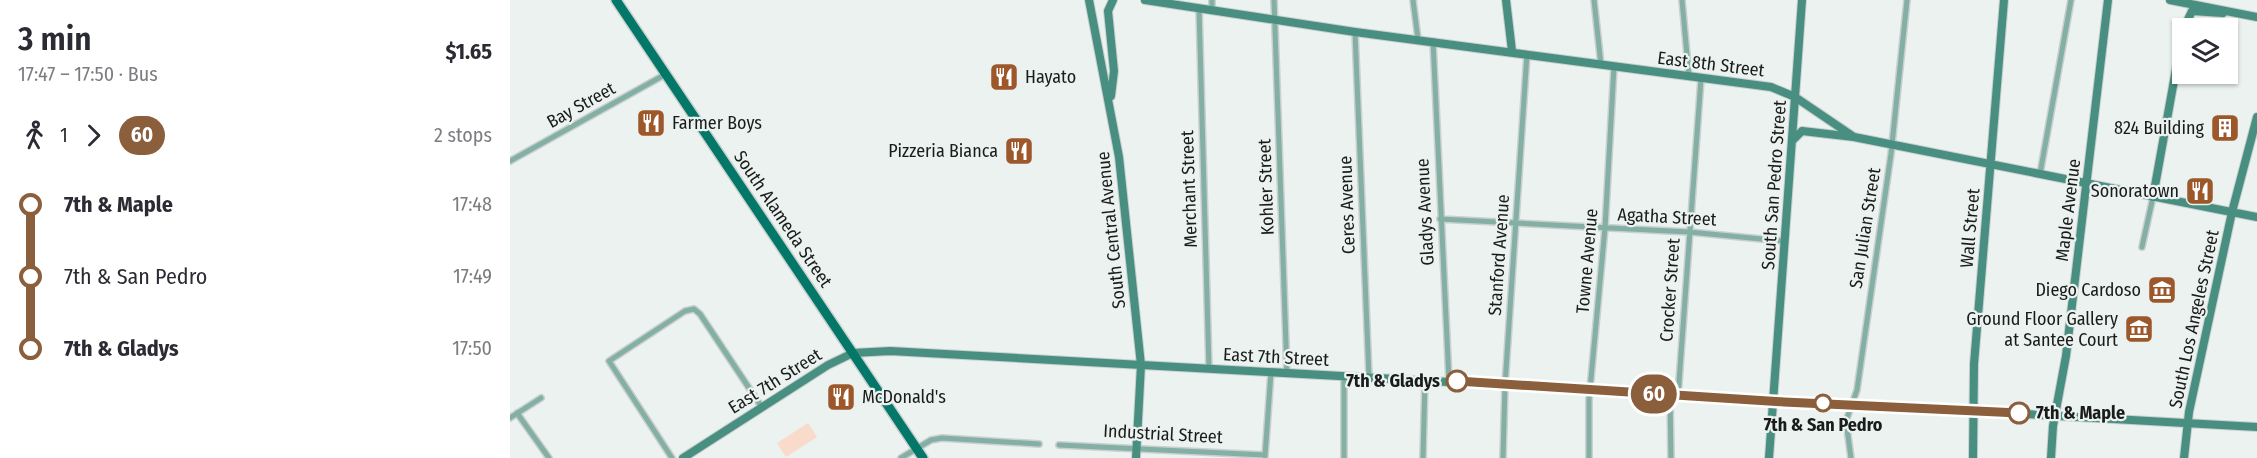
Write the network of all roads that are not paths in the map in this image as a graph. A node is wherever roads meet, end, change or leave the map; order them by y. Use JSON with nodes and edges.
{"nodes":[{"id":1,"x":616,"y":0,"type":"edge"},
{"id":2,"x":1089,"y":0,"type":"edge"},
{"id":3,"x":1113,"y":0,"type":"edge"},
{"id":4,"x":1145,"y":0,"type":"edge"},
{"id":5,"x":1212,"y":0,"type":"edge"},
{"id":6,"x":1274,"y":0,"type":"edge"},
{"id":7,"x":1413,"y":0,"type":"edge"},
{"id":8,"x":1506,"y":0,"type":"edge"},
{"id":9,"x":1594,"y":0,"type":"edge"},
{"id":10,"x":1682,"y":0,"type":"edge"},
{"id":11,"x":1802,"y":0,"type":"edge"},
{"id":12,"x":1907,"y":0,"type":"edge"},
{"id":13,"x":2004,"y":0,"type":"edge"},
{"id":14,"x":2071,"y":0,"type":"edge"},
{"id":15,"x":2108,"y":0,"type":"edge"},
{"id":16,"x":2170,"y":0,"type":"edge"},
{"id":17,"x":2188,"y":1,"type":"edge"},
{"id":18,"x":1199,"y":8,"type":"junction"},
{"id":19,"x":1212,"y":9,"type":"junction"},
{"id":20,"x":2231,"y":12,"type":"junction"},
{"id":21,"x":2257,"y":17,"type":"edge"},
{"id":22,"x":2185,"y":18,"type":"edge"},
{"id":23,"x":2188,"y":18,"type":"edge"},
{"id":24,"x":1275,"y":19,"type":"junction"},
{"id":25,"x":1355,"y":32,"type":"junction"},
{"id":26,"x":1418,"y":39,"type":"junction"},
{"id":27,"x":1433,"y":41,"type":"junction"},
{"id":28,"x":1512,"y":51,"type":"junction"},
{"id":29,"x":1527,"y":54,"type":"junction"},
{"id":30,"x":1601,"y":64,"type":"junction"},
{"id":31,"x":1614,"y":67,"type":"junction"},
{"id":32,"x":666,"y":74,"type":"junction"},
{"id":33,"x":1689,"y":77,"type":"junction"},
{"id":34,"x":1701,"y":79,"type":"junction"},
{"id":35,"x":2173,"y":84,"type":"edge"},
{"id":36,"x":1796,"y":97,"type":"junction"},
{"id":37,"x":1110,"y":103,"type":"junction"},
{"id":38,"x":2257,"y":117,"type":"edge"},
{"id":39,"x":1854,"y":137,"type":"junction"},
{"id":40,"x":1792,"y":142,"type":"junction"},
{"id":41,"x":1892,"y":143,"type":"junction"},
{"id":42,"x":510,"y":162,"type":"edge"},
{"id":43,"x":1990,"y":163,"type":"junction"},
{"id":44,"x":2040,"y":174,"type":"junction"},
{"id":45,"x":2086,"y":183,"type":"junction"},
{"id":46,"x":2153,"y":197,"type":"junction"},
{"id":47,"x":2232,"y":212,"type":"junction"},
{"id":48,"x":2257,"y":217,"type":"edge"},
{"id":49,"x":1440,"y":219,"type":"junction"},
{"id":50,"x":1516,"y":223,"type":"junction"},
{"id":51,"x":1605,"y":228,"type":"junction"},
{"id":52,"x":1689,"y":232,"type":"junction"},
{"id":53,"x":1783,"y":241,"type":"junction"},
{"id":54,"x":2142,"y":247,"type":"dead end"},
{"id":55,"x":853,"y":353,"type":"junction"},
{"id":56,"x":1141,"y":365,"type":"junction"},
{"id":57,"x":1209,"y":369,"type":"junction"},
{"id":58,"x":1271,"y":372,"type":"junction"},
{"id":59,"x":1287,"y":373,"type":"junction"},
{"id":60,"x":1344,"y":376,"type":"junction"},
{"id":61,"x":1369,"y":377,"type":"junction"},
{"id":62,"x":1425,"y":380,"type":"junction"},
{"id":63,"x":1449,"y":381,"type":"junction"},
{"id":64,"x":1505,"y":385,"type":"junction"},
{"id":65,"x":1590,"y":390,"type":"junction"},
{"id":66,"x":1674,"y":395,"type":"junction"},
{"id":67,"x":541,"y":398,"type":"dead end"},
{"id":68,"x":1773,"y":401,"type":"junction"},
{"id":69,"x":1851,"y":404,"type":"junction"},
{"id":70,"x":761,"y":406,"type":"junction"},
{"id":71,"x":1974,"y":410,"type":"junction"},
{"id":72,"x":517,"y":413,"type":"junction"},
{"id":73,"x":2056,"y":414,"type":"junction"},
{"id":74,"x":510,"y":418,"type":"edge"},
{"id":75,"x":2187,"y":423,"type":"junction"},
{"id":76,"x":2257,"y":427,"type":"edge"},
{"id":77,"x":1039,"y":444,"type":"dead end"},
{"id":78,"x":1059,"y":445,"type":"dead end"},
{"id":79,"x":1137,"y":447,"type":"junction"},
{"id":80,"x":916,"y":448,"type":"junction"},
{"id":81,"x":1265,"y":457,"type":"edge"},
{"id":82,"x":549,"y":458,"type":"edge"},
{"id":83,"x":672,"y":458,"type":"edge"},
{"id":84,"x":683,"y":458,"type":"edge"},
{"id":85,"x":901,"y":458,"type":"edge"},
{"id":86,"x":923,"y":458,"type":"edge"},
{"id":87,"x":1136,"y":458,"type":"edge"},
{"id":88,"x":1344,"y":458,"type":"edge"},
{"id":89,"x":1424,"y":458,"type":"edge"},
{"id":90,"x":1503,"y":458,"type":"edge"},
{"id":91,"x":1589,"y":458,"type":"edge"},
{"id":92,"x":1671,"y":458,"type":"edge"},
{"id":93,"x":1769,"y":458,"type":"edge"},
{"id":94,"x":1851,"y":458,"type":"edge"},
{"id":95,"x":1973,"y":458,"type":"edge"},
{"id":96,"x":2051,"y":458,"type":"edge"},
{"id":97,"x":2184,"y":458,"type":"edge"}],
"edges":[{"from":1,"to":32,"type":"main road","name":"South Alameda Street"},
{"from":2,"to":37,"type":"main road","name":"South Central Avenue"},
{"from":3,"to":37,"type":"main road"},
{"from":4,"to":18,"type":"main road","name":"East 8th Street"},
{"from":5,"to":19,"type":"street"},
{"from":6,"to":24,"type":"street","name":"Kohler Street"},
{"from":7,"to":26,"type":"street"},
{"from":8,"to":28,"type":"main road"},
{"from":9,"to":30,"type":"street"},
{"from":10,"to":33,"type":"street"},
{"from":11,"to":36,"type":"main road","name":"South San Pedro Street"},
{"from":12,"to":41,"type":"street","name":"San Julian Street"},
{"from":13,"to":43,"type":"main road","name":"Wall Street"},
{"from":14,"to":44,"type":"street"},
{"from":15,"to":45,"type":"main road","name":"Maple Avenue"},
{"from":16,"to":17,"type":"main road"},
{"from":17,"to":20,"type":"main road"},
{"from":17,"to":22,"type":"main road"},
{"from":18,"to":19,"type":"main road","name":"East 8th Street"},
{"from":18,"to":57,"type":"street","name":"Merchant Street"},
{"from":19,"to":24,"type":"main road","name":"East 8th Street"},
{"from":20,"to":21,"type":"main road"},
{"from":20,"to":23,"type":"main road"},
{"from":24,"to":25,"type":"main road","name":"East 8th Street"},
{"from":24,"to":59,"type":"street","name":"Kohler Street"},
{"from":25,"to":26,"type":"main road","name":"East 8th Street"},
{"from":25,"to":61,"type":"street","name":"Ceres Avenue"},
{"from":26,"to":27,"type":"main road","name":"East 8th Street"},
{"from":27,"to":28,"type":"main road","name":"East 8th Street"},
{"from":27,"to":49,"type":"street","name":"Gladys Avenue"},
{"from":28,"to":29,"type":"main road","name":"East 8th Street"},
{"from":29,"to":30,"type":"main road","name":"East 8th Street"},
{"from":29,"to":50,"type":"street","name":"Stanford Avenue"},
{"from":30,"to":31,"type":"main road","name":"East 8th Street"},
{"from":31,"to":33,"type":"main road","name":"East 8th Street"},
{"from":31,"to":51,"type":"street","name":"Towne Avenue"},
{"from":32,"to":42,"type":"street","name":"Bay Street"},
{"from":32,"to":55,"type":"main road","name":"South Alameda Street"},
{"from":33,"to":34,"type":"main road","name":"East 8th Street"},
{"from":34,"to":36,"type":"main road","name":"East 8th Street"},
{"from":34,"to":52,"type":"street","name":"Crocker Street"},
{"from":35,"to":46,"type":"main road"},
{"from":36,"to":39,"type":"main road","name":"East 8th Street"},
{"from":36,"to":40,"type":"main road","name":"South San Pedro Street"},
{"from":37,"to":56,"type":"main road","name":"South Central Avenue"},
{"from":38,"to":47,"type":"main road","name":"South Los Angeles Street"},
{"from":39,"to":40,"type":"main road"},
{"from":39,"to":41,"type":"main road","name":"East 8th Street"},
{"from":40,"to":53,"type":"main road","name":"South San Pedro Street"},
{"from":41,"to":43,"type":"main road","name":"East 8th Street"},
{"from":41,"to":69,"type":"street","name":"San Julian Street"},
{"from":43,"to":44,"type":"main road","name":"East 8th Street"},
{"from":43,"to":71,"type":"main road","name":"Wall Street"},
{"from":44,"to":45,"type":"main road","name":"East 8th Street"},
{"from":45,"to":46,"type":"main road","name":"East 8th Street"},
{"from":45,"to":73,"type":"main road","name":"Maple Avenue"},
{"from":46,"to":47,"type":"main road","name":"East 8th Street"},
{"from":46,"to":54,"type":"street"},
{"from":47,"to":48,"type":"main road","name":"East 8th Street"},
{"from":47,"to":75,"type":"main road","name":"South Los Angeles Street"},
{"from":49,"to":50,"type":"street","name":"Agatha Street"},
{"from":49,"to":63,"type":"street","name":"Gladys Avenue"},
{"from":50,"to":51,"type":"street","name":"Agatha Street"},
{"from":50,"to":64,"type":"street","name":"Stanford Avenue"},
{"from":51,"to":52,"type":"street","name":"Agatha Street"},
{"from":51,"to":65,"type":"street","name":"Towne Avenue"},
{"from":52,"to":53,"type":"street","name":"Agatha Street"},
{"from":52,"to":66,"type":"street","name":"Crocker Street"},
{"from":53,"to":68,"type":"main road","name":"South San Pedro Street"},
{"from":55,"to":56,"type":"main road","name":"East 7th Street"},
{"from":55,"to":70,"type":"main road","name":"East 7th Street"},
{"from":55,"to":80,"type":"main road","name":"South Alameda Street"},
{"from":56,"to":57,"type":"main road","name":"East 7th Street"},
{"from":56,"to":79,"type":"main road","name":"South Central Avenue"},
{"from":57,"to":58,"type":"main road","name":"East 7th Street"},
{"from":58,"to":59,"type":"main road","name":"East 7th Street"},
{"from":58,"to":81,"type":"street"},
{"from":59,"to":60,"type":"main road","name":"East 7th Street"},
{"from":60,"to":61,"type":"main road","name":"East 7th Street"},
{"from":60,"to":88,"type":"street"},
{"from":61,"to":62,"type":"main road","name":"East 7th Street"},
{"from":62,"to":63,"type":"main road","name":"East 7th Street"},
{"from":62,"to":89,"type":"street"},
{"from":63,"to":64,"type":"main road","name":"East 7th Street"},
{"from":64,"to":65,"type":"main road","name":"East 7th Street"},
{"from":64,"to":90,"type":"street","name":"Stanford Avenue"},
{"from":65,"to":66,"type":"main road","name":"East 7th Street"},
{"from":65,"to":91,"type":"street","name":"Towne Avenue"},
{"from":66,"to":68,"type":"main road","name":"East 7th Street"},
{"from":66,"to":92,"type":"street","name":"Crocker Street"},
{"from":67,"to":72,"type":"street"},
{"from":68,"to":69,"type":"main road","name":"East 7th Street"},
{"from":68,"to":93,"type":"main road"},
{"from":69,"to":71,"type":"main road","name":"East 7th Street"},
{"from":69,"to":94,"type":"street","name":"San Julian Street"},
{"from":70,"to":83,"type":"street"},
{"from":70,"to":84,"type":"main road","name":"East 7th Street"},
{"from":71,"to":73,"type":"main road","name":"East 7th Street"},
{"from":71,"to":95,"type":"main road","name":"Wall Street"},
{"from":72,"to":74,"type":"street"},
{"from":72,"to":82,"type":"street"},
{"from":73,"to":75,"type":"main road","name":"East 7th Street"},
{"from":73,"to":96,"type":"main road","name":"Maple Avenue"},
{"from":75,"to":76,"type":"main road","name":"East 7th Street"},
{"from":75,"to":97,"type":"main road","name":"South Los Angeles Street"},
{"from":77,"to":80,"type":"street"},
{"from":78,"to":79,"type":"street","name":"Industrial Street"},
{"from":79,"to":81,"type":"street","name":"Industrial Street"},
{"from":79,"to":87,"type":"main road","name":"South Central Avenue"},
{"from":80,"to":85,"type":"street"},
{"from":80,"to":86,"type":"main road","name":"South Alameda Street"}]}
